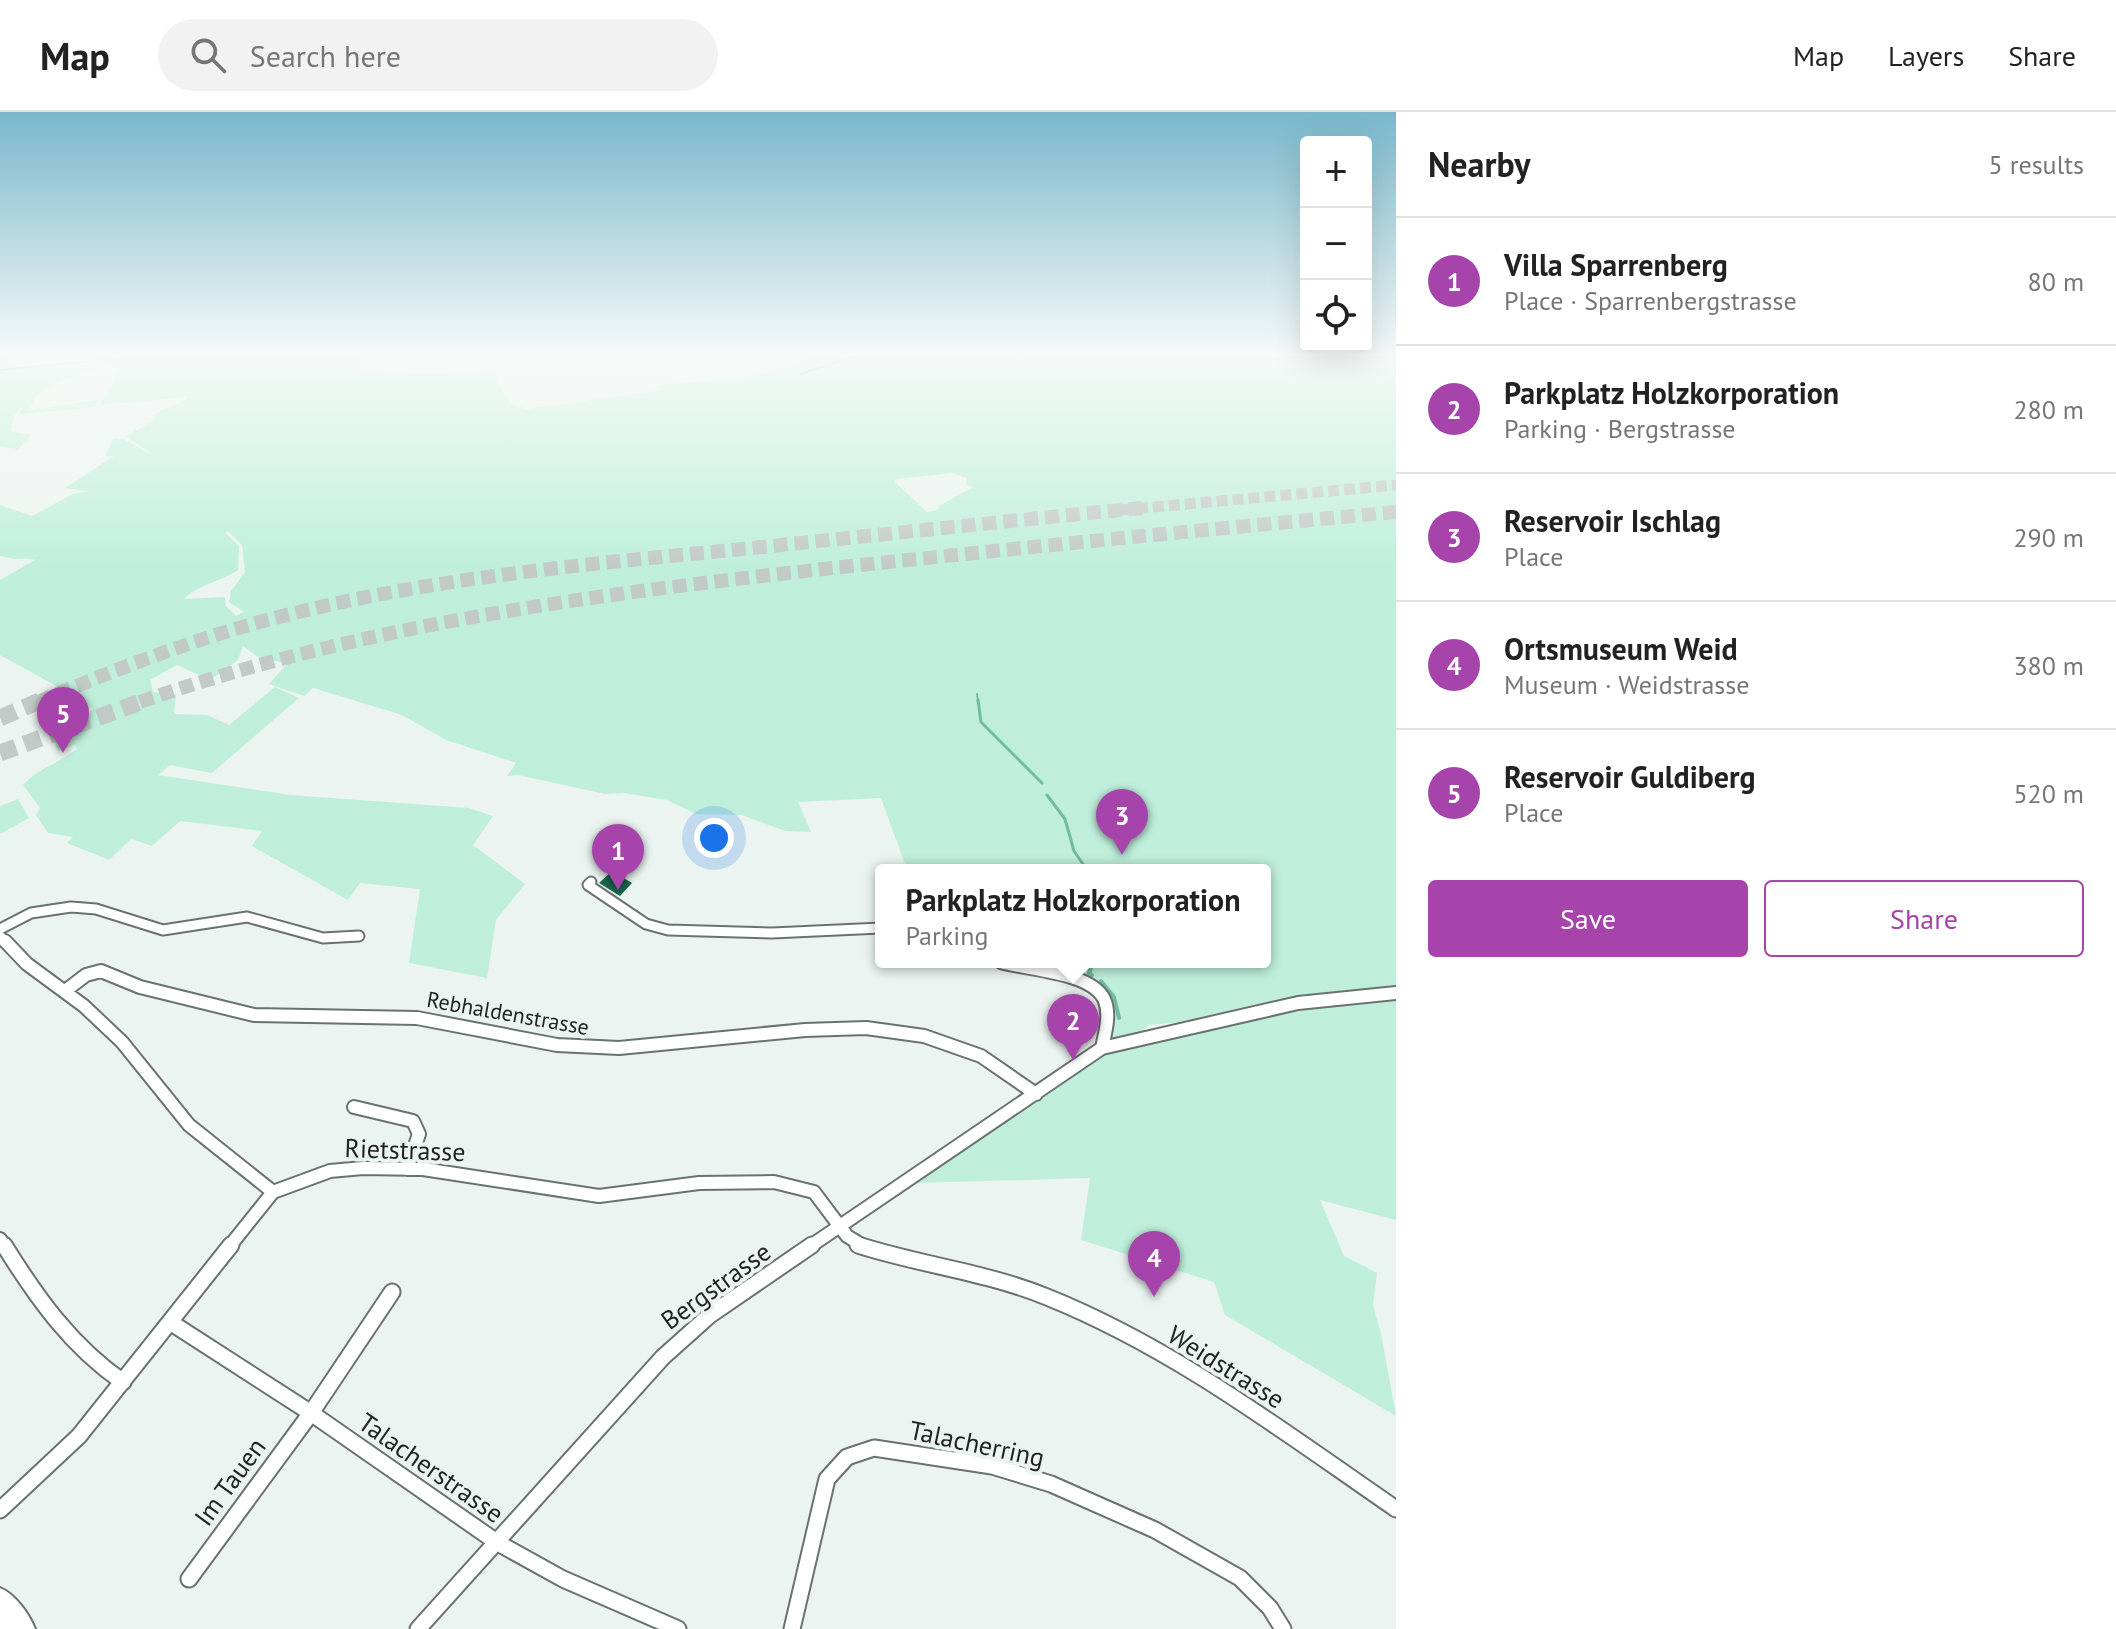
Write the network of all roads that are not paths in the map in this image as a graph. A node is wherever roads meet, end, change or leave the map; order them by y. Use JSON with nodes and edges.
{"nodes":[{"id":1,"x":591,"y":882,"type":"dead end"},
{"id":2,"x":875,"y":928,"type":"edge"},
{"id":3,"x":0,"y":929,"type":"edge"},
{"id":4,"x":0,"y":936,"type":"edge"},
{"id":5,"x":359,"y":936,"type":"dead end"},
{"id":6,"x":1018,"y":968,"type":"edge"},
{"id":7,"x":65,"y":991,"type":"junction"},
{"id":8,"x":1396,"y":993,"type":"edge"},
{"id":9,"x":1102,"y":1048,"type":"junction"},
{"id":10,"x":1036,"y":1094,"type":"junction"},
{"id":11,"x":354,"y":1107,"type":"dead end"},
{"id":12,"x":407,"y":1169,"type":"junction"},
{"id":13,"x":273,"y":1192,"type":"junction"},
{"id":14,"x":841,"y":1227,"type":"junction"},
{"id":15,"x":0,"y":1239,"type":"edge"},
{"id":16,"x":392,"y":1292,"type":"dead end"},
{"id":17,"x":170,"y":1322,"type":"junction"},
{"id":18,"x":123,"y":1382,"type":"junction"},
{"id":19,"x":311,"y":1413,"type":"junction"},
{"id":20,"x":1396,"y":1509,"type":"edge"},
{"id":21,"x":0,"y":1510,"type":"edge"},
{"id":22,"x":498,"y":1543,"type":"junction"},
{"id":23,"x":189,"y":1579,"type":"dead end"},
{"id":24,"x":0,"y":1600,"type":"edge"},
{"id":25,"x":23,"y":1629,"type":"edge"},
{"id":26,"x":418,"y":1629,"type":"edge"},
{"id":27,"x":678,"y":1629,"type":"edge"},
{"id":28,"x":792,"y":1629,"type":"edge"},
{"id":29,"x":1283,"y":1629,"type":"edge"}],
"edges":[{"from":1,"to":2,"type":"street"},
{"from":3,"to":5,"type":"street"},
{"from":4,"to":7,"type":"street"},
{"from":6,"to":9,"type":"street"},
{"from":7,"to":10,"type":"street","name":"Rebhaldenstrasse"},
{"from":7,"to":13,"type":"street"},
{"from":8,"to":9,"type":"street"},
{"from":9,"to":10,"type":"street","name":"Bergstrasse"},
{"from":10,"to":14,"type":"street","name":"Bergstrasse"},
{"from":11,"to":12,"type":"street"},
{"from":12,"to":13,"type":"street","name":"Rietstrasse"},
{"from":12,"to":14,"type":"street","name":"Rietstrasse"},
{"from":13,"to":17,"type":"street"},
{"from":14,"to":20,"type":"street","name":"Weidstrasse"},
{"from":14,"to":22,"type":"street","name":"Bergstrasse"},
{"from":15,"to":18,"type":"street"},
{"from":16,"to":19,"type":"street","name":"Im Tauen"},
{"from":17,"to":18,"type":"street"},
{"from":17,"to":19,"type":"street","name":"Talacherstrasse"},
{"from":18,"to":21,"type":"street"},
{"from":19,"to":22,"type":"street","name":"Talacherstrasse"},
{"from":19,"to":23,"type":"street","name":"Im Tauen"},
{"from":22,"to":26,"type":"street","name":"Bergstrasse"},
{"from":22,"to":27,"type":"street","name":"Talacherstrasse"},
{"from":24,"to":25,"type":"main road"},
{"from":28,"to":29,"type":"street","name":"Talacherring"}]}
